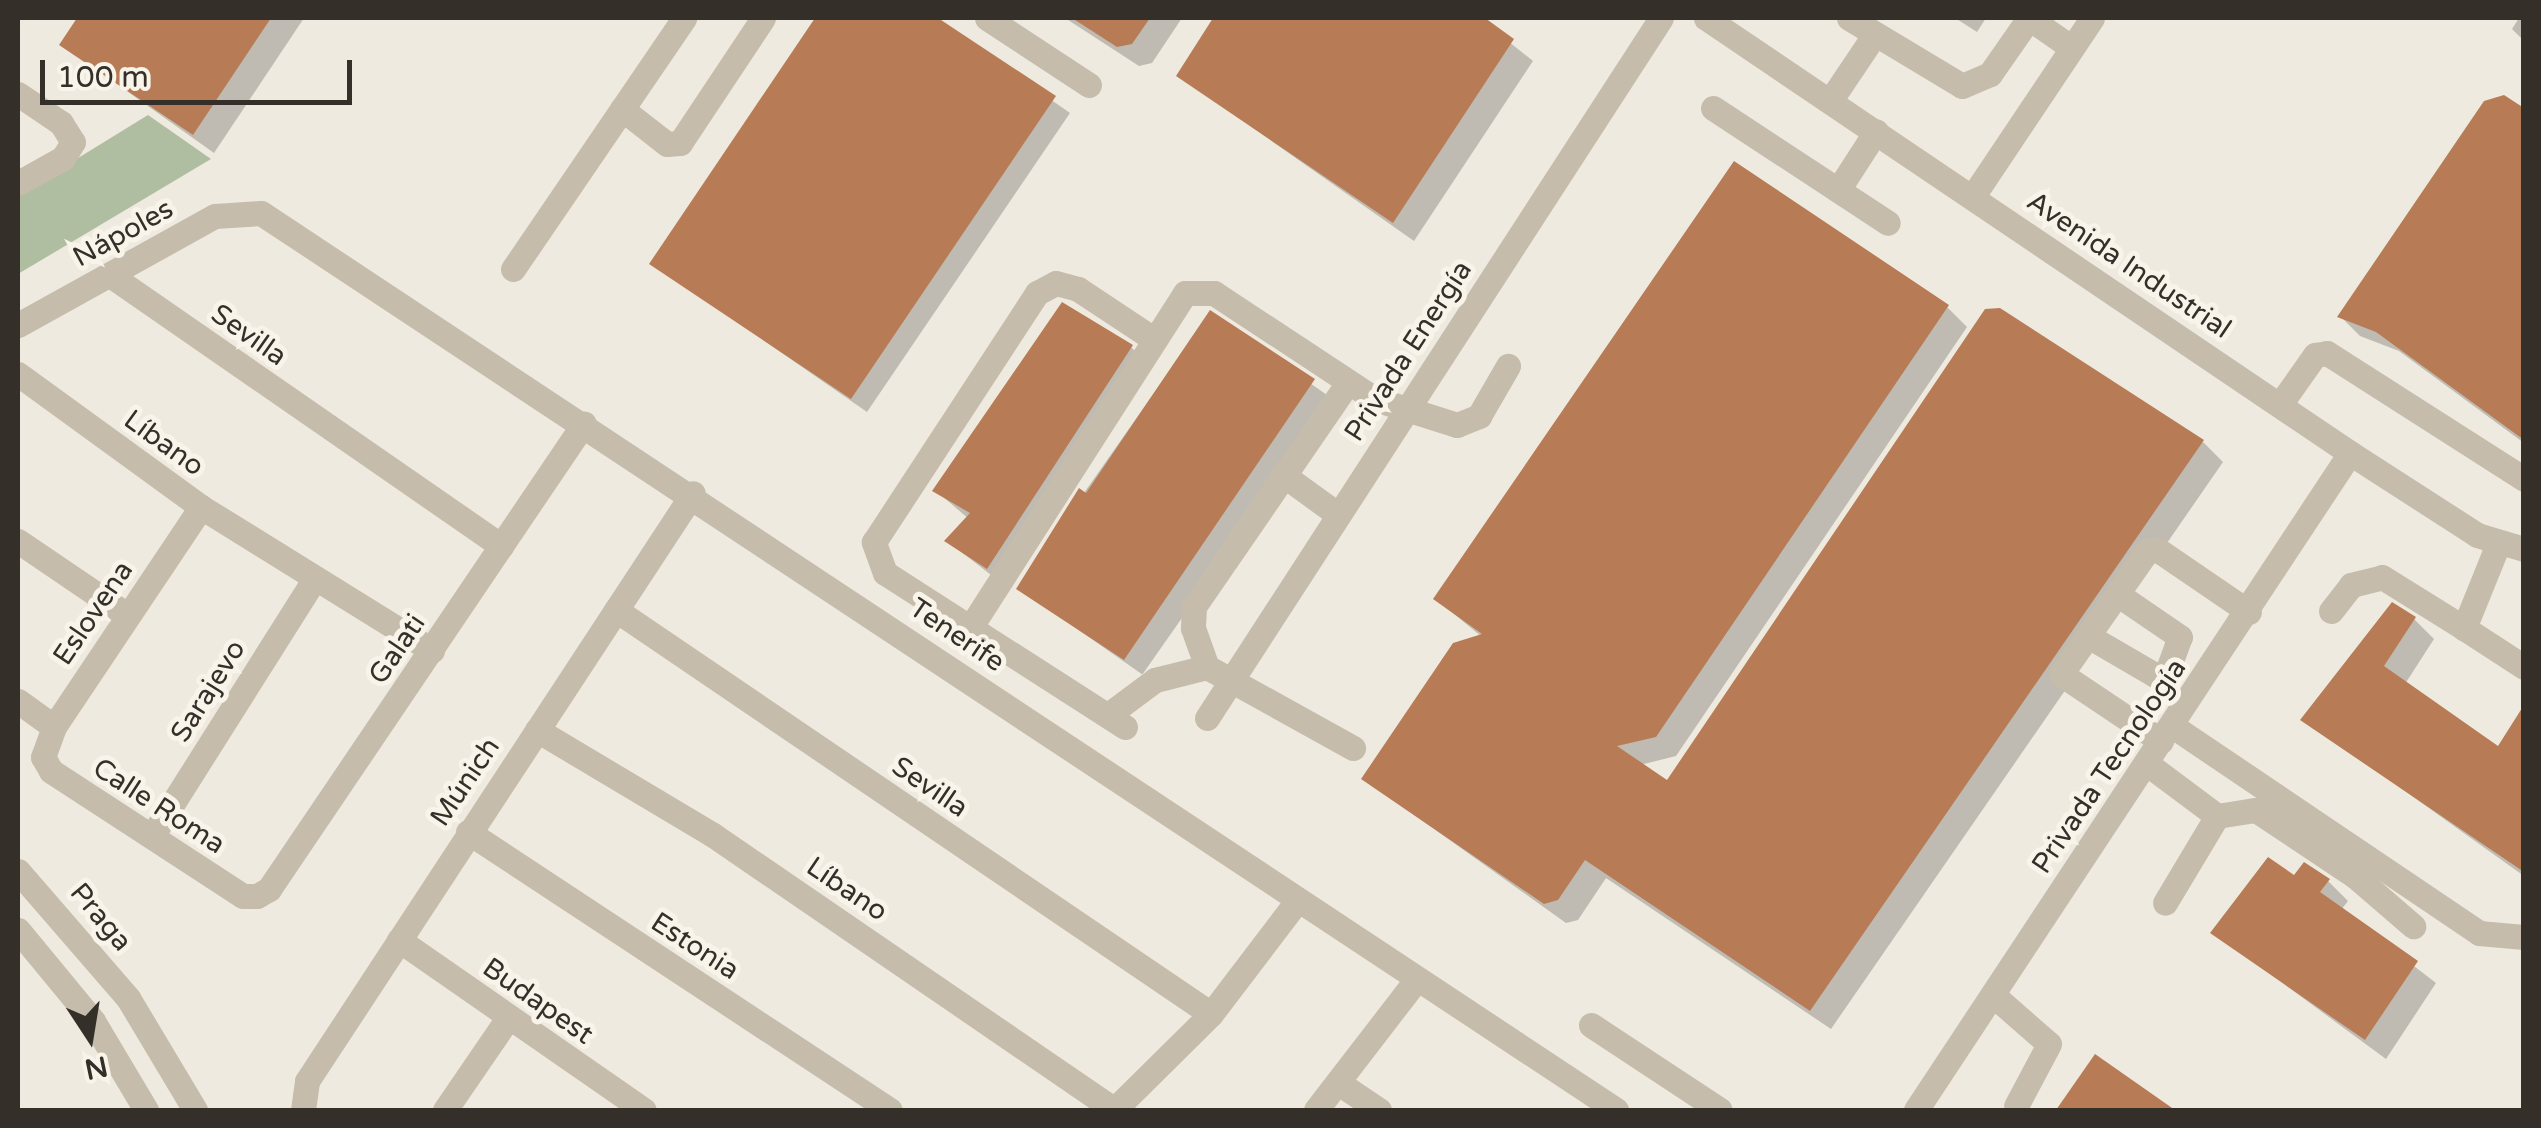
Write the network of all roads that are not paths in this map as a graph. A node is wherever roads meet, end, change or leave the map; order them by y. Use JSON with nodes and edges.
{"nodes":[{"id":1,"x":684,"y":18,"type":"edge"},
{"id":2,"x":764,"y":18,"type":"edge"},
{"id":3,"x":987,"y":18,"type":"edge"},
{"id":4,"x":1660,"y":18,"type":"edge"},
{"id":5,"x":1706,"y":18,"type":"edge"},
{"id":6,"x":1849,"y":18,"type":"edge"},
{"id":7,"x":2092,"y":18,"type":"edge"},
{"id":8,"x":1873,"y":37,"type":"junction"},
{"id":9,"x":2072,"y":48,"type":"junction"},
{"id":10,"x":1090,"y":85,"type":"dead end"},
{"id":11,"x":18,"y":94,"type":"edge"},
{"id":12,"x":1830,"y":101,"type":"junction"},
{"id":13,"x":1713,"y":108,"type":"dead end"},
{"id":14,"x":622,"y":109,"type":"junction"},
{"id":15,"x":1876,"y":131,"type":"junction"},
{"id":16,"x":18,"y":184,"type":"edge"},
{"id":17,"x":1838,"y":190,"type":"junction"},
{"id":18,"x":1973,"y":196,"type":"junction"},
{"id":19,"x":261,"y":213,"type":"joint"},
{"id":20,"x":1888,"y":223,"type":"dead end"},
{"id":21,"x":513,"y":269,"type":"dead end"},
{"id":22,"x":110,"y":275,"type":"junction"},
{"id":23,"x":18,"y":324,"type":"edge"},
{"id":24,"x":1152,"y":338,"type":"junction"},
{"id":25,"x":1508,"y":366,"type":"dead end"},
{"id":26,"x":18,"y":374,"type":"edge"},
{"id":27,"x":1347,"y":384,"type":"junction"},
{"id":28,"x":2281,"y":403,"type":"junction"},
{"id":29,"x":1407,"y":408,"type":"junction"},
{"id":30,"x":584,"y":423,"type":"junction"},
{"id":31,"x":2350,"y":453,"type":"junction"},
{"id":32,"x":1282,"y":474,"type":"junction"},
{"id":33,"x":2524,"y":479,"type":"edge"},
{"id":34,"x":693,"y":493,"type":"junction"},
{"id":35,"x":201,"y":507,"type":"junction"},
{"id":36,"x":1336,"y":514,"type":"junction"},
{"id":37,"x":18,"y":541,"type":"edge"},
{"id":38,"x":501,"y":546,"type":"junction"},
{"id":39,"x":2511,"y":547,"type":"edge"},
{"id":40,"x":315,"y":578,"type":"junction"},
{"id":41,"x":2117,"y":594,"type":"junction"},
{"id":42,"x":616,"y":610,"type":"junction"},
{"id":43,"x":2331,"y":611,"type":"dead end"},
{"id":44,"x":2249,"y":612,"type":"junction"},
{"id":45,"x":127,"y":615,"type":"junction"},
{"id":46,"x":970,"y":628,"type":"junction"},
{"id":47,"x":2464,"y":628,"type":"junction"},
{"id":48,"x":2088,"y":636,"type":"junction"},
{"id":49,"x":432,"y":650,"type":"junction"},
{"id":50,"x":1206,"y":667,"type":"junction"},
{"id":51,"x":2524,"y":668,"type":"edge"},
{"id":52,"x":1230,"y":682,"type":"junction"},
{"id":53,"x":18,"y":702,"type":"edge"},
{"id":54,"x":1207,"y":718,"type":"dead end"},
{"id":55,"x":54,"y":726,"type":"junction"},
{"id":56,"x":537,"y":730,"type":"junction"},
{"id":57,"x":2166,"y":733,"type":"junction"},
{"id":58,"x":1352,"y":748,"type":"dead end"},
{"id":59,"x":44,"y":757,"type":"joint"},
{"id":60,"x":2146,"y":763,"type":"junction"},
{"id":61,"x":2216,"y":816,"type":"junction"},
{"id":62,"x":468,"y":832,"type":"junction"},
{"id":63,"x":152,"y":836,"type":"junction"},
{"id":64,"x":18,"y":871,"type":"edge"},
{"id":65,"x":250,"y":897,"type":"joint"},
{"id":66,"x":1296,"y":901,"type":"junction"},
{"id":67,"x":2164,"y":902,"type":"dead end"},
{"id":68,"x":2413,"y":926,"type":"dead end"},
{"id":69,"x":18,"y":930,"type":"edge"},
{"id":70,"x":2524,"y":937,"type":"edge"},
{"id":71,"x":399,"y":940,"type":"junction"},
{"id":72,"x":90,"y":948,"type":"junction"},
{"id":73,"x":58,"y":976,"type":"junction"},
{"id":74,"x":1416,"y":980,"type":"junction"},
{"id":75,"x":1993,"y":995,"type":"junction"},
{"id":76,"x":1211,"y":1014,"type":"junction"},
{"id":77,"x":508,"y":1018,"type":"junction"},
{"id":78,"x":1591,"y":1025,"type":"dead end"},
{"id":79,"x":1340,"y":1084,"type":"junction"},
{"id":80,"x":614,"y":1102,"type":"edge"},
{"id":81,"x":2016,"y":1106,"type":"dead end"},
{"id":82,"x":146,"y":1110,"type":"edge"},
{"id":83,"x":194,"y":1110,"type":"edge"},
{"id":84,"x":303,"y":1110,"type":"edge"},
{"id":85,"x":445,"y":1110,"type":"edge"},
{"id":86,"x":644,"y":1110,"type":"edge"},
{"id":87,"x":890,"y":1110,"type":"edge"},
{"id":88,"x":1114,"y":1110,"type":"edge"},
{"id":89,"x":1316,"y":1110,"type":"edge"},
{"id":90,"x":1380,"y":1110,"type":"edge"},
{"id":91,"x":1616,"y":1110,"type":"edge"},
{"id":92,"x":1720,"y":1110,"type":"edge"},
{"id":93,"x":1916,"y":1110,"type":"edge"}],
"edges":[{"from":1,"to":14,"type":"street"},
{"from":2,"to":14,"type":"street"},
{"from":3,"to":10,"type":"street"},
{"from":4,"to":29,"type":"street","name":"Privada Energía"},
{"from":5,"to":12,"type":"street","name":"Avenida Industrial"},
{"from":6,"to":8,"type":"street"},
{"from":7,"to":9,"type":"street"},
{"from":8,"to":9,"type":"street"},
{"from":8,"to":12,"type":"street"},
{"from":9,"to":18,"type":"street"},
{"from":11,"to":16,"type":"street"},
{"from":12,"to":15,"type":"street","name":"Avenida Industrial"},
{"from":13,"to":17,"type":"street"},
{"from":14,"to":21,"type":"street"},
{"from":15,"to":17,"type":"street"},
{"from":15,"to":18,"type":"street","name":"Avenida Industrial"},
{"from":17,"to":20,"type":"street"},
{"from":18,"to":28,"type":"street","name":"Avenida Industrial"},
{"from":19,"to":22,"type":"street","name":"Nápoles"},
{"from":19,"to":30,"type":"street","name":"Tenerife"},
{"from":22,"to":23,"type":"street","name":"Nápoles"},
{"from":22,"to":38,"type":"street","name":"Sevilla"},
{"from":24,"to":27,"type":"street"},
{"from":24,"to":46,"type":"street"},
{"from":24,"to":46,"type":"street"},
{"from":25,"to":29,"type":"street"},
{"from":26,"to":35,"type":"street","name":"Líbano"},
{"from":27,"to":29,"type":"street"},
{"from":27,"to":32,"type":"street"},
{"from":28,"to":31,"type":"street","name":"Avenida Industrial"},
{"from":28,"to":33,"type":"street"},
{"from":29,"to":36,"type":"street","name":"Privada Energía"},
{"from":30,"to":34,"type":"street","name":"Tenerife"},
{"from":30,"to":38,"type":"street","name":"Galati"},
{"from":31,"to":39,"type":"street","name":"Avenida Industrial"},
{"from":31,"to":44,"type":"street","name":"Privada Tecnología"},
{"from":32,"to":36,"type":"street"},
{"from":32,"to":50,"type":"street"},
{"from":34,"to":42,"type":"street","name":"Múnich"},
{"from":34,"to":66,"type":"street","name":"Tenerife"},
{"from":35,"to":40,"type":"street","name":"Líbano"},
{"from":35,"to":45,"type":"street","name":"Eslovena"},
{"from":36,"to":52,"type":"street","name":"Privada Energía"},
{"from":37,"to":45,"type":"street"},
{"from":38,"to":49,"type":"street","name":"Galati"},
{"from":39,"to":47,"type":"street"},
{"from":40,"to":49,"type":"street","name":"Líbano"},
{"from":40,"to":63,"type":"street","name":"Sarajevo"},
{"from":41,"to":44,"type":"street"},
{"from":41,"to":48,"type":"street"},
{"from":41,"to":48,"type":"street"},
{"from":42,"to":56,"type":"street","name":"Múnich"},
{"from":42,"to":76,"type":"street","name":"Sevilla"},
{"from":43,"to":47,"type":"street"},
{"from":44,"to":57,"type":"street","name":"Privada Tecnología"},
{"from":45,"to":55,"type":"street","name":"Eslovena"},
{"from":46,"to":50,"type":"street"},
{"from":47,"to":51,"type":"street"},
{"from":48,"to":57,"type":"street"},
{"from":49,"to":65,"type":"street","name":"Galati"},
{"from":50,"to":52,"type":"street"},
{"from":52,"to":54,"type":"street","name":"Privada Energía"},
{"from":52,"to":58,"type":"street"},
{"from":53,"to":55,"type":"street"},
{"from":55,"to":59,"type":"street","name":"Eslovena"},
{"from":56,"to":62,"type":"street","name":"Múnich"},
{"from":56,"to":88,"type":"street","name":"Líbano"},
{"from":57,"to":60,"type":"street","name":"Privada Tecnología"},
{"from":57,"to":70,"type":"street"},
{"from":59,"to":63,"type":"street","name":"Calle Roma"},
{"from":60,"to":61,"type":"street"},
{"from":60,"to":75,"type":"street","name":"Privada Tecnología"},
{"from":61,"to":67,"type":"street"},
{"from":61,"to":68,"type":"street"},
{"from":62,"to":71,"type":"street","name":"Múnich"},
{"from":62,"to":87,"type":"street","name":"Estonia"},
{"from":63,"to":65,"type":"street","name":"Calle Roma"},
{"from":64,"to":72,"type":"street","name":"Praga"},
{"from":66,"to":74,"type":"street","name":"Tenerife"},
{"from":66,"to":76,"type":"street"},
{"from":69,"to":73,"type":"street"},
{"from":71,"to":77,"type":"street","name":"Budapest"},
{"from":71,"to":84,"type":"street","name":"Múnich"},
{"from":72,"to":73,"type":"street"},
{"from":72,"to":83,"type":"street","name":"Praga"},
{"from":73,"to":82,"type":"street"},
{"from":74,"to":79,"type":"street"},
{"from":74,"to":91,"type":"street","name":"Tenerife"},
{"from":75,"to":81,"type":"street"},
{"from":75,"to":93,"type":"street","name":"Privada Tecnología"},
{"from":76,"to":88,"type":"street"},
{"from":77,"to":80,"type":"street","name":"Budapest"},
{"from":77,"to":85,"type":"street"},
{"from":78,"to":92,"type":"street"},
{"from":79,"to":89,"type":"street"},
{"from":79,"to":90,"type":"street"},
{"from":80,"to":86,"type":"street","name":"Budapest"}]}
